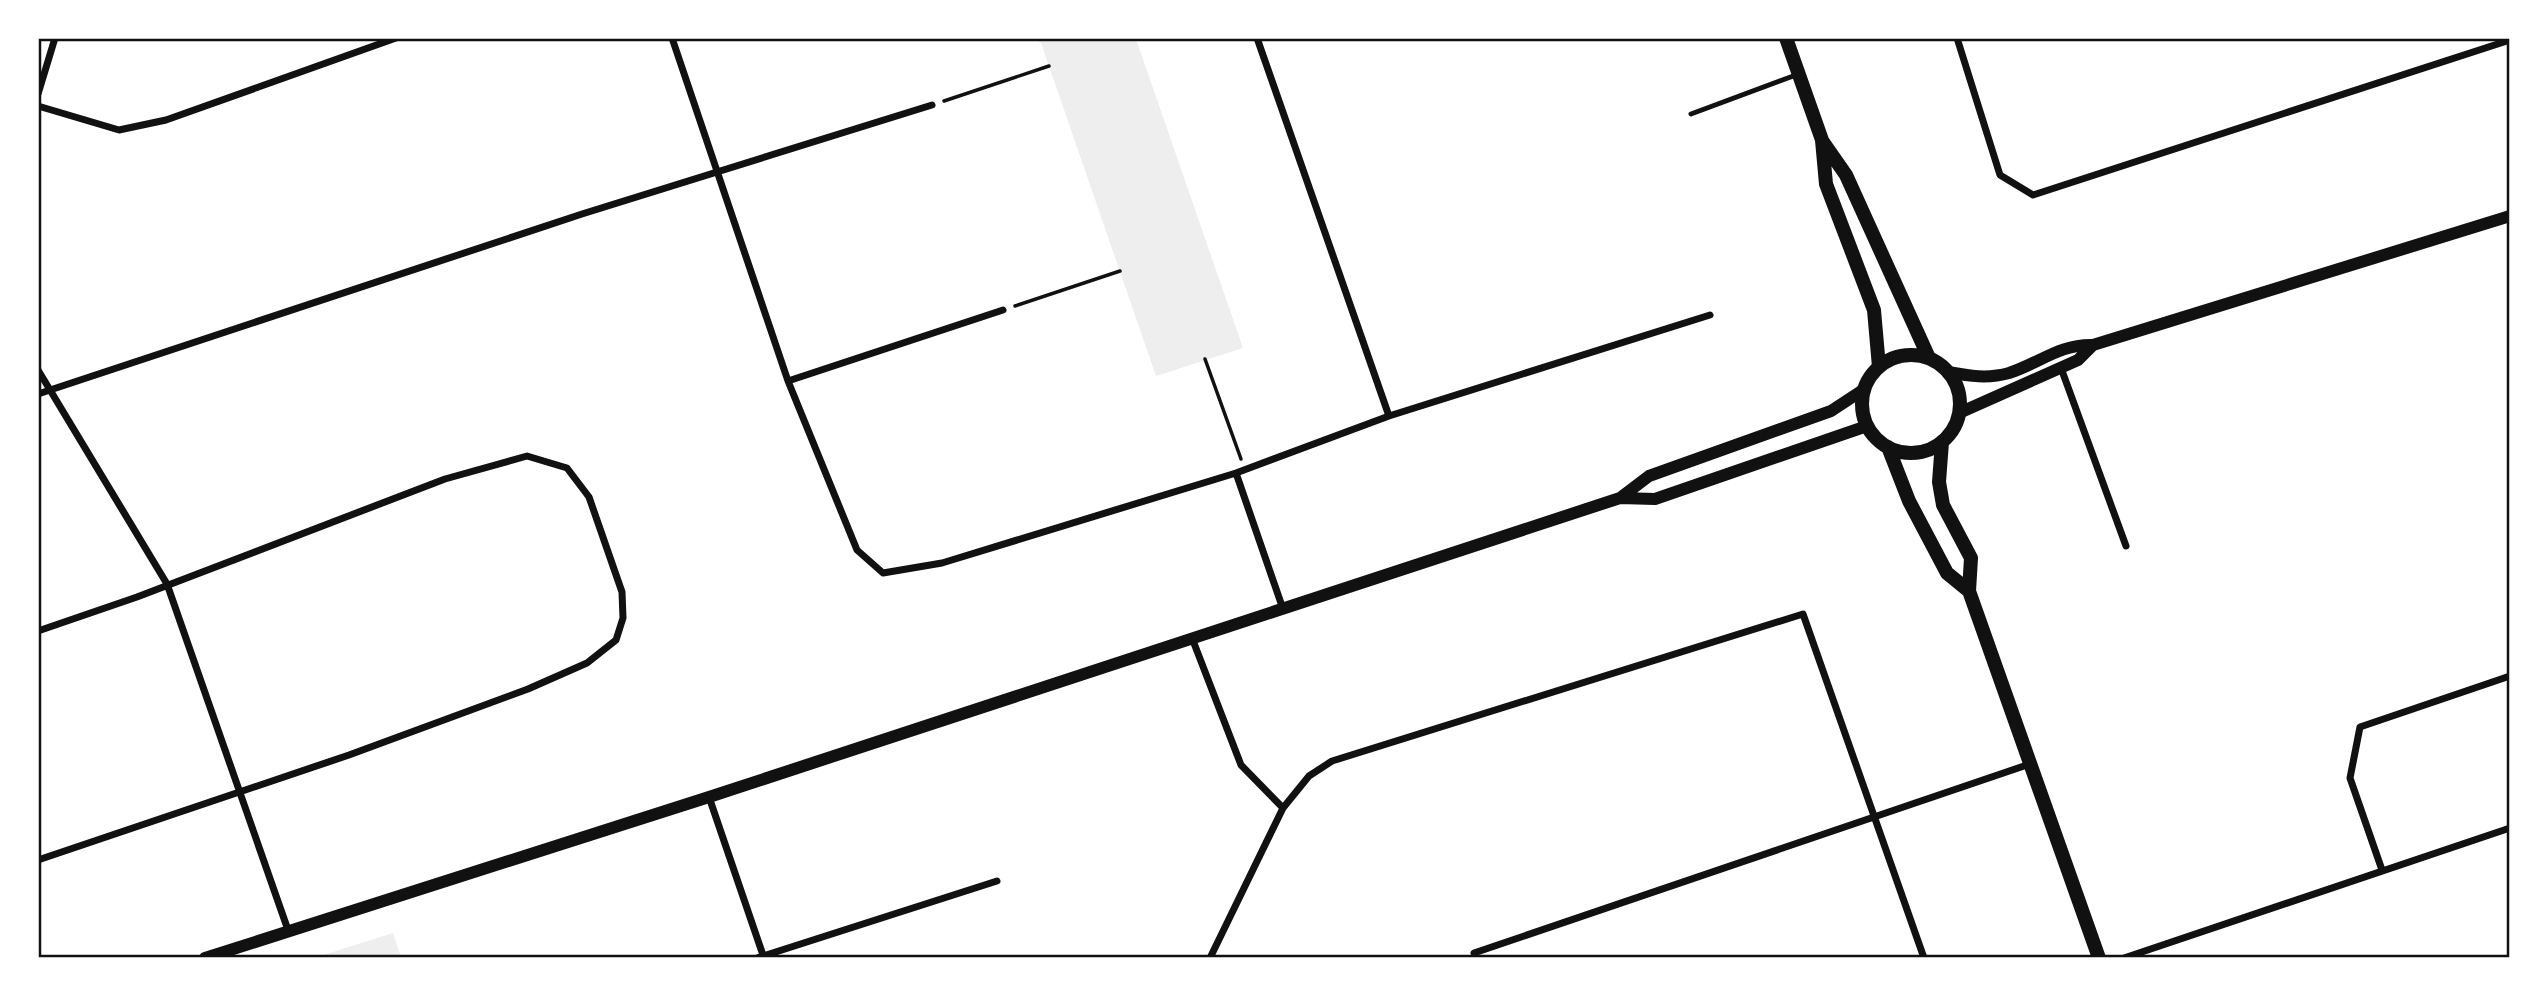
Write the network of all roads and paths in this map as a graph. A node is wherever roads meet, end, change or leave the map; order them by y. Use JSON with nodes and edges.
{"nodes":[{"id":1,"x":55,"y":38,"type":"edge"},
{"id":2,"x":396,"y":38,"type":"edge"},
{"id":3,"x":672,"y":38,"type":"edge"},
{"id":4,"x":1257,"y":38,"type":"edge"},
{"id":5,"x":1786,"y":38,"type":"edge"},
{"id":6,"x":1957,"y":38,"type":"edge"},
{"id":7,"x":2510,"y":40,"type":"edge"},
{"id":8,"x":1049,"y":66,"type":"dead end"},
{"id":9,"x":1799,"y":74,"type":"junction"},
{"id":10,"x":38,"y":94,"type":"edge"},
{"id":11,"x":932,"y":105,"type":"joint"},
{"id":12,"x":38,"y":106,"type":"edge"},
{"id":13,"x":1691,"y":114,"type":"dead end"},
{"id":14,"x":1822,"y":140,"type":"junction"},
{"id":15,"x":716,"y":171,"type":"junction"},
{"id":16,"x":2510,"y":216,"type":"edge"},
{"id":17,"x":1120,"y":271,"type":"dead end"},
{"id":18,"x":1003,"y":310,"type":"joint"},
{"id":19,"x":1710,"y":315,"type":"dead end"},
{"id":20,"x":2093,"y":345,"type":"junction"},
{"id":21,"x":1929,"y":358,"type":"junction"},
{"id":22,"x":1205,"y":359,"type":"dead end"},
{"id":23,"x":1879,"y":367,"type":"junction"},
{"id":24,"x":2061,"y":368,"type":"junction"},
{"id":25,"x":38,"y":370,"type":"edge"},
{"id":26,"x":1948,"y":372,"type":"junction"},
{"id":27,"x":788,"y":381,"type":"junction"},
{"id":28,"x":51,"y":390,"type":"junction"},
{"id":29,"x":1863,"y":390,"type":"junction"},
{"id":30,"x":38,"y":394,"type":"edge"},
{"id":31,"x":1959,"y":413,"type":"junction"},
{"id":32,"x":1388,"y":416,"type":"junction"},
{"id":33,"x":1867,"y":426,"type":"junction"},
{"id":34,"x":1942,"y":442,"type":"junction"},
{"id":35,"x":1888,"y":447,"type":"junction"},
{"id":36,"x":1245,"y":469,"type":"junction"},
{"id":37,"x":1236,"y":473,"type":"junction"},
{"id":38,"x":1620,"y":498,"type":"junction"},
{"id":39,"x":2126,"y":546,"type":"dead end"},
{"id":40,"x":167,"y":584,"type":"junction"},
{"id":41,"x":1969,"y":591,"type":"junction"},
{"id":42,"x":1283,"y":610,"type":"junction"},
{"id":43,"x":38,"y":631,"type":"edge"},
{"id":44,"x":1192,"y":638,"type":"junction"},
{"id":45,"x":2510,"y":676,"type":"edge"},
{"id":46,"x":2032,"y":763,"type":"junction"},
{"id":47,"x":242,"y":793,"type":"junction"},
{"id":48,"x":709,"y":797,"type":"junction"},
{"id":49,"x":1283,"y":808,"type":"junction"},
{"id":50,"x":1876,"y":818,"type":"junction"},
{"id":51,"x":2510,"y":828,"type":"edge"},
{"id":52,"x":38,"y":860,"type":"edge"},
{"id":53,"x":2382,"y":870,"type":"junction"},
{"id":54,"x":997,"y":881,"type":"dead end"},
{"id":55,"x":288,"y":930,"type":"junction"},
{"id":56,"x":1474,"y":953,"type":"dead end"},
{"id":57,"x":205,"y":957,"type":"edge"},
{"id":58,"x":761,"y":957,"type":"edge"},
{"id":59,"x":1210,"y":957,"type":"edge"},
{"id":60,"x":1924,"y":957,"type":"edge"},
{"id":61,"x":2099,"y":957,"type":"edge"},
{"id":62,"x":2124,"y":957,"type":"edge"}],
"edges":[{"from":1,"to":10,"type":"street"},
{"from":2,"to":12,"type":"street"},
{"from":3,"to":15,"type":"street"},
{"from":4,"to":32,"type":"street"},
{"from":5,"to":9,"type":"main road"},
{"from":6,"to":7,"type":"street"},
{"from":8,"to":11,"type":"path"},
{"from":9,"to":13,"type":"lane"},
{"from":9,"to":14,"type":"main road"},
{"from":11,"to":15,"type":"street"},
{"from":14,"to":21,"type":"main road"},
{"from":14,"to":23,"type":"main road"},
{"from":15,"to":27,"type":"street"},
{"from":15,"to":28,"type":"street"},
{"from":16,"to":20,"type":"street"},
{"from":17,"to":18,"type":"path"},
{"from":18,"to":27,"type":"street"},
{"from":19,"to":32,"type":"street"},
{"from":20,"to":24,"type":"street"},
{"from":20,"to":26,"type":"street"},
{"from":21,"to":23,"type":"main road"},
{"from":21,"to":26,"type":"main road"},
{"from":22,"to":36,"type":"path"},
{"from":23,"to":29,"type":"main road"},
{"from":24,"to":31,"type":"street"},
{"from":24,"to":39,"type":"street"},
{"from":25,"to":28,"type":"street"},
{"from":26,"to":31,"type":"main road"},
{"from":27,"to":37,"type":"street"},
{"from":28,"to":30,"type":"street"},
{"from":28,"to":40,"type":"street"},
{"from":29,"to":33,"type":"main road"},
{"from":29,"to":38,"type":"street"},
{"from":31,"to":34,"type":"main road"},
{"from":32,"to":36,"type":"street"},
{"from":33,"to":35,"type":"main road"},
{"from":33,"to":38,"type":"street"},
{"from":34,"to":35,"type":"main road"},
{"from":34,"to":41,"type":"main road"},
{"from":35,"to":41,"type":"main road"},
{"from":36,"to":37,"type":"street"},
{"from":37,"to":42,"type":"street"},
{"from":38,"to":42,"type":"street"},
{"from":40,"to":43,"type":"street"},
{"from":40,"to":47,"type":"street"},
{"from":40,"to":47,"type":"street"},
{"from":41,"to":46,"type":"main road"},
{"from":42,"to":44,"type":"street"},
{"from":44,"to":48,"type":"street"},
{"from":44,"to":49,"type":"street"},
{"from":45,"to":53,"type":"street"},
{"from":46,"to":50,"type":"street"},
{"from":46,"to":61,"type":"main road"},
{"from":47,"to":52,"type":"street"},
{"from":47,"to":55,"type":"street"},
{"from":48,"to":55,"type":"street"},
{"from":48,"to":58,"type":"street"},
{"from":49,"to":50,"type":"street"},
{"from":49,"to":59,"type":"street"},
{"from":50,"to":56,"type":"street"},
{"from":50,"to":60,"type":"street"},
{"from":51,"to":53,"type":"street"},
{"from":53,"to":62,"type":"street"},
{"from":54,"to":58,"type":"street"},
{"from":55,"to":57,"type":"street"}]}
